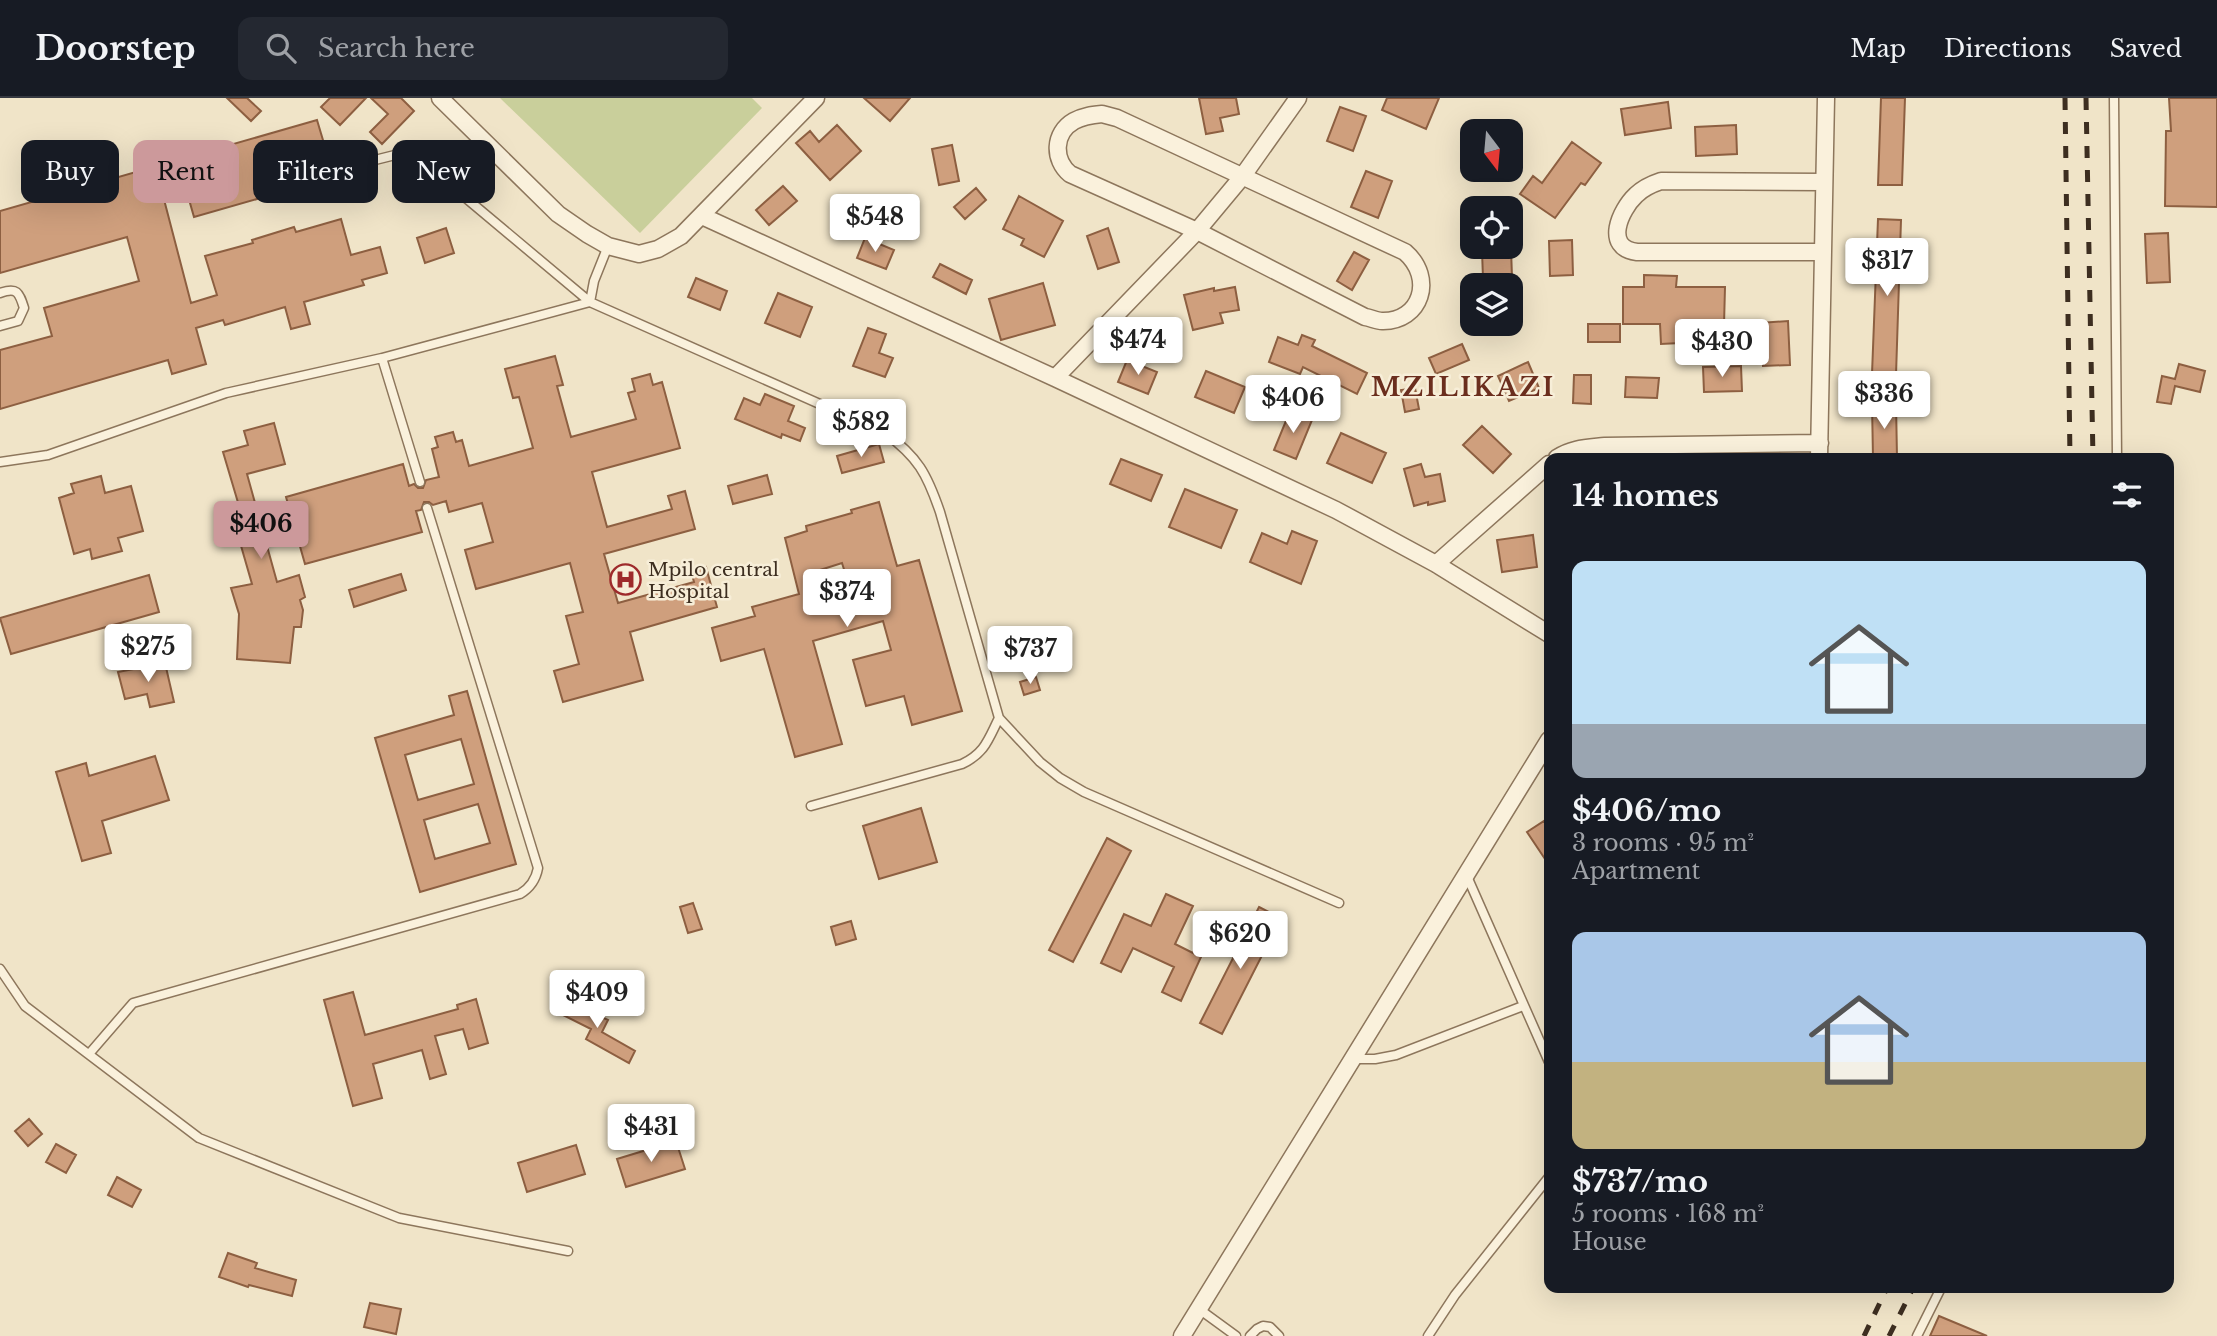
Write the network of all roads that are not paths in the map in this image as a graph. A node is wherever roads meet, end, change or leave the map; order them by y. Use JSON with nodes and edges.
{"nodes":[{"id":1,"x":440,"y":98,"type":"edge"},
{"id":2,"x":816,"y":98,"type":"edge"},
{"id":3,"x":1298,"y":98,"type":"edge"},
{"id":4,"x":1826,"y":98,"type":"edge"},
{"id":5,"x":2114,"y":98,"type":"edge"},
{"id":6,"x":378,"y":159,"type":"edge"},
{"id":7,"x":1242,"y":177,"type":"junction"},
{"id":8,"x":1823,"y":182,"type":"junction"},
{"id":9,"x":702,"y":216,"type":"junction"},
{"id":10,"x":1197,"y":232,"type":"junction"},
{"id":11,"x":608,"y":246,"type":"junction"},
{"id":12,"x":1823,"y":252,"type":"junction"},
{"id":13,"x":0,"y":293,"type":"edge"},
{"id":14,"x":590,"y":302,"type":"junction"},
{"id":15,"x":0,"y":326,"type":"edge"},
{"id":16,"x":382,"y":358,"type":"junction"},
{"id":17,"x":1055,"y":377,"type":"junction"},
{"id":18,"x":1819,"y":451,"type":"edge"},
{"id":19,"x":1566,"y":453,"type":"edge"},
{"id":20,"x":2117,"y":453,"type":"edge"},
{"id":21,"x":0,"y":462,"type":"edge"},
{"id":22,"x":1544,"y":468,"type":"edge"},
{"id":23,"x":420,"y":482,"type":"dead end"},
{"id":24,"x":427,"y":508,"type":"dead end"},
{"id":25,"x":1436,"y":564,"type":"junction"},
{"id":26,"x":1544,"y":631,"type":"edge"},
{"id":27,"x":999,"y":718,"type":"junction"},
{"id":28,"x":1543,"y":761,"type":"edge"},
{"id":29,"x":811,"y":806,"type":"dead end"},
{"id":30,"x":1466,"y":874,"type":"junction"},
{"id":31,"x":1339,"y":903,"type":"dead end"},
{"id":32,"x":0,"y":969,"type":"edge"},
{"id":33,"x":1523,"y":1006,"type":"junction"},
{"id":34,"x":1544,"y":1037,"type":"edge"},
{"id":35,"x":1539,"y":1040,"type":"junction"},
{"id":36,"x":1544,"y":1051,"type":"edge"},
{"id":37,"x":89,"y":1054,"type":"junction"},
{"id":38,"x":1352,"y":1059,"type":"junction"},
{"id":39,"x":1544,"y":1183,"type":"edge"},
{"id":40,"x":568,"y":1251,"type":"dead end"},
{"id":41,"x":1938,"y":1293,"type":"edge"},
{"id":42,"x":1198,"y":1309,"type":"junction"},
{"id":43,"x":1182,"y":1336,"type":"edge"},
{"id":44,"x":1236,"y":1336,"type":"edge"},
{"id":45,"x":1250,"y":1336,"type":"edge"},
{"id":46,"x":1279,"y":1336,"type":"edge"},
{"id":47,"x":1429,"y":1336,"type":"edge"},
{"id":48,"x":1917,"y":1336,"type":"edge"}],
"edges":[{"from":1,"to":11,"type":"street"},
{"from":2,"to":9,"type":"street"},
{"from":3,"to":7,"type":"street"},
{"from":4,"to":8,"type":"street"},
{"from":5,"to":20,"type":"lane"},
{"from":6,"to":14,"type":"lane"},
{"from":7,"to":10,"type":"street"},
{"from":7,"to":10,"type":"street"},
{"from":7,"to":10,"type":"street"},
{"from":8,"to":12,"type":"street"},
{"from":8,"to":12,"type":"street"},
{"from":9,"to":11,"type":"street"},
{"from":9,"to":17,"type":"street"},
{"from":10,"to":17,"type":"street"},
{"from":11,"to":14,"type":"lane"},
{"from":12,"to":18,"type":"street"},
{"from":13,"to":15,"type":"lane"},
{"from":14,"to":16,"type":"lane"},
{"from":14,"to":27,"type":"lane"},
{"from":16,"to":21,"type":"lane"},
{"from":16,"to":23,"type":"lane"},
{"from":17,"to":25,"type":"street"},
{"from":18,"to":19,"type":"street"},
{"from":22,"to":25,"type":"street"},
{"from":24,"to":37,"type":"lane"},
{"from":25,"to":26,"type":"street"},
{"from":27,"to":29,"type":"lane"},
{"from":27,"to":31,"type":"lane"},
{"from":28,"to":30,"type":"street"},
{"from":30,"to":33,"type":"lane"},
{"from":30,"to":38,"type":"street"},
{"from":32,"to":37,"type":"lane"},
{"from":33,"to":35,"type":"lane"},
{"from":33,"to":38,"type":"lane"},
{"from":34,"to":35,"type":"lane"},
{"from":35,"to":36,"type":"lane"},
{"from":37,"to":40,"type":"lane"},
{"from":38,"to":42,"type":"street"},
{"from":39,"to":47,"type":"lane"},
{"from":41,"to":48,"type":"lane"},
{"from":42,"to":43,"type":"street"},
{"from":42,"to":44,"type":"lane"},
{"from":45,"to":46,"type":"lane"}]}
